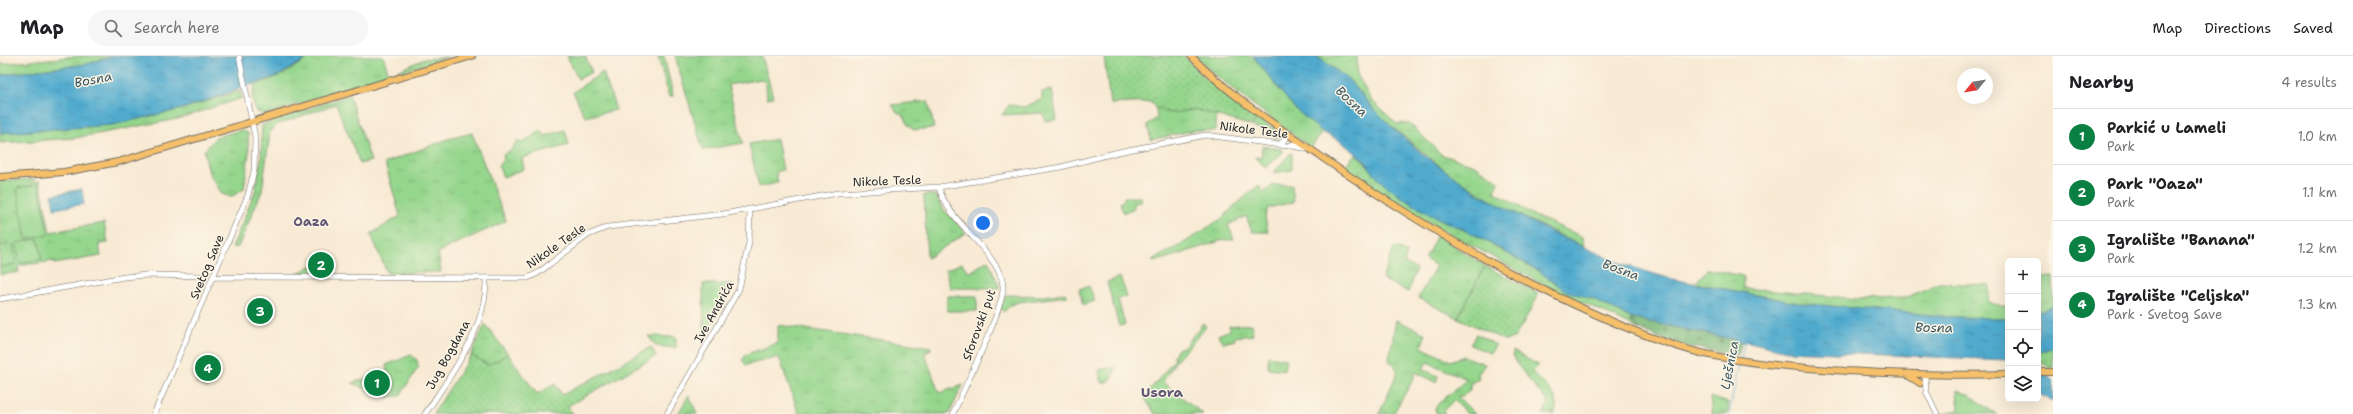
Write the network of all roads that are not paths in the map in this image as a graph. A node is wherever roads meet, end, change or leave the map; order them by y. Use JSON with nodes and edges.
{"nodes":[{"id":1,"x":240,"y":56,"type":"edge"},
{"id":2,"x":472,"y":56,"type":"edge"},
{"id":3,"x":1191,"y":56,"type":"edge"},
{"id":4,"x":252,"y":123,"type":"junction"},
{"id":5,"x":1285,"y":132,"type":"junction"},
{"id":6,"x":1299,"y":142,"type":"junction"},
{"id":7,"x":1278,"y":145,"type":"junction"},
{"id":8,"x":1292,"y":146,"type":"junction"},
{"id":9,"x":1312,"y":150,"type":"junction"},
{"id":10,"x":0,"y":177,"type":"edge"},
{"id":11,"x":939,"y":188,"type":"junction"},
{"id":12,"x":750,"y":210,"type":"junction"},
{"id":13,"x":203,"y":276,"type":"dead end"},
{"id":14,"x":213,"y":277,"type":"junction"},
{"id":15,"x":486,"y":279,"type":"junction"},
{"id":16,"x":0,"y":299,"type":"edge"},
{"id":17,"x":2041,"y":372,"type":"edge"},
{"id":18,"x":2053,"y":372,"type":"edge"},
{"id":19,"x":2005,"y":374,"type":"edge"},
{"id":20,"x":1905,"y":375,"type":"junction"},
{"id":21,"x":1924,"y":376,"type":"junction"},
{"id":22,"x":1920,"y":383,"type":"junction"},
{"id":23,"x":1926,"y":391,"type":"junction"},
{"id":24,"x":154,"y":414,"type":"edge"},
{"id":25,"x":425,"y":414,"type":"edge"},
{"id":26,"x":667,"y":414,"type":"edge"},
{"id":27,"x":953,"y":414,"type":"edge"},
{"id":28,"x":1937,"y":414,"type":"edge"}],
"edges":[{"from":1,"to":4,"type":"street","name":"Svetog Save"},
{"from":2,"to":4,"type":"main road"},
{"from":3,"to":5,"type":"main road"},
{"from":4,"to":10,"type":"main road"},
{"from":4,"to":14,"type":"street","name":"Svetog Save"},
{"from":5,"to":6,"type":"main road"},
{"from":5,"to":7,"type":"street"},
{"from":6,"to":8,"type":"street","name":"Nikole Tesle"},
{"from":6,"to":9,"type":"main road"},
{"from":7,"to":8,"type":"street","name":"Nikole Tesle"},
{"from":7,"to":11,"type":"street","name":"Nikole Tesle"},
{"from":8,"to":9,"type":"street"},
{"from":9,"to":20,"type":"main road"},
{"from":11,"to":12,"type":"street","name":"Nikole Tesle"},
{"from":11,"to":27,"type":"street","name":"Sforovski put"},
{"from":12,"to":15,"type":"street","name":"Nikole Tesle"},
{"from":12,"to":26,"type":"street","name":"Ive Andrića"},
{"from":13,"to":16,"type":"street"},
{"from":14,"to":15,"type":"street","name":"Nikole Tesle"},
{"from":14,"to":24,"type":"street","name":"Svetog Save"},
{"from":15,"to":25,"type":"street","name":"Jug Bogdana"},
{"from":17,"to":18,"type":"main road"},
{"from":19,"to":21,"type":"main road"},
{"from":20,"to":21,"type":"main road"},
{"from":20,"to":22,"type":"main road"},
{"from":21,"to":22,"type":"street"},
{"from":21,"to":23,"type":"street"},
{"from":22,"to":23,"type":"street"},
{"from":23,"to":28,"type":"street"}]}
